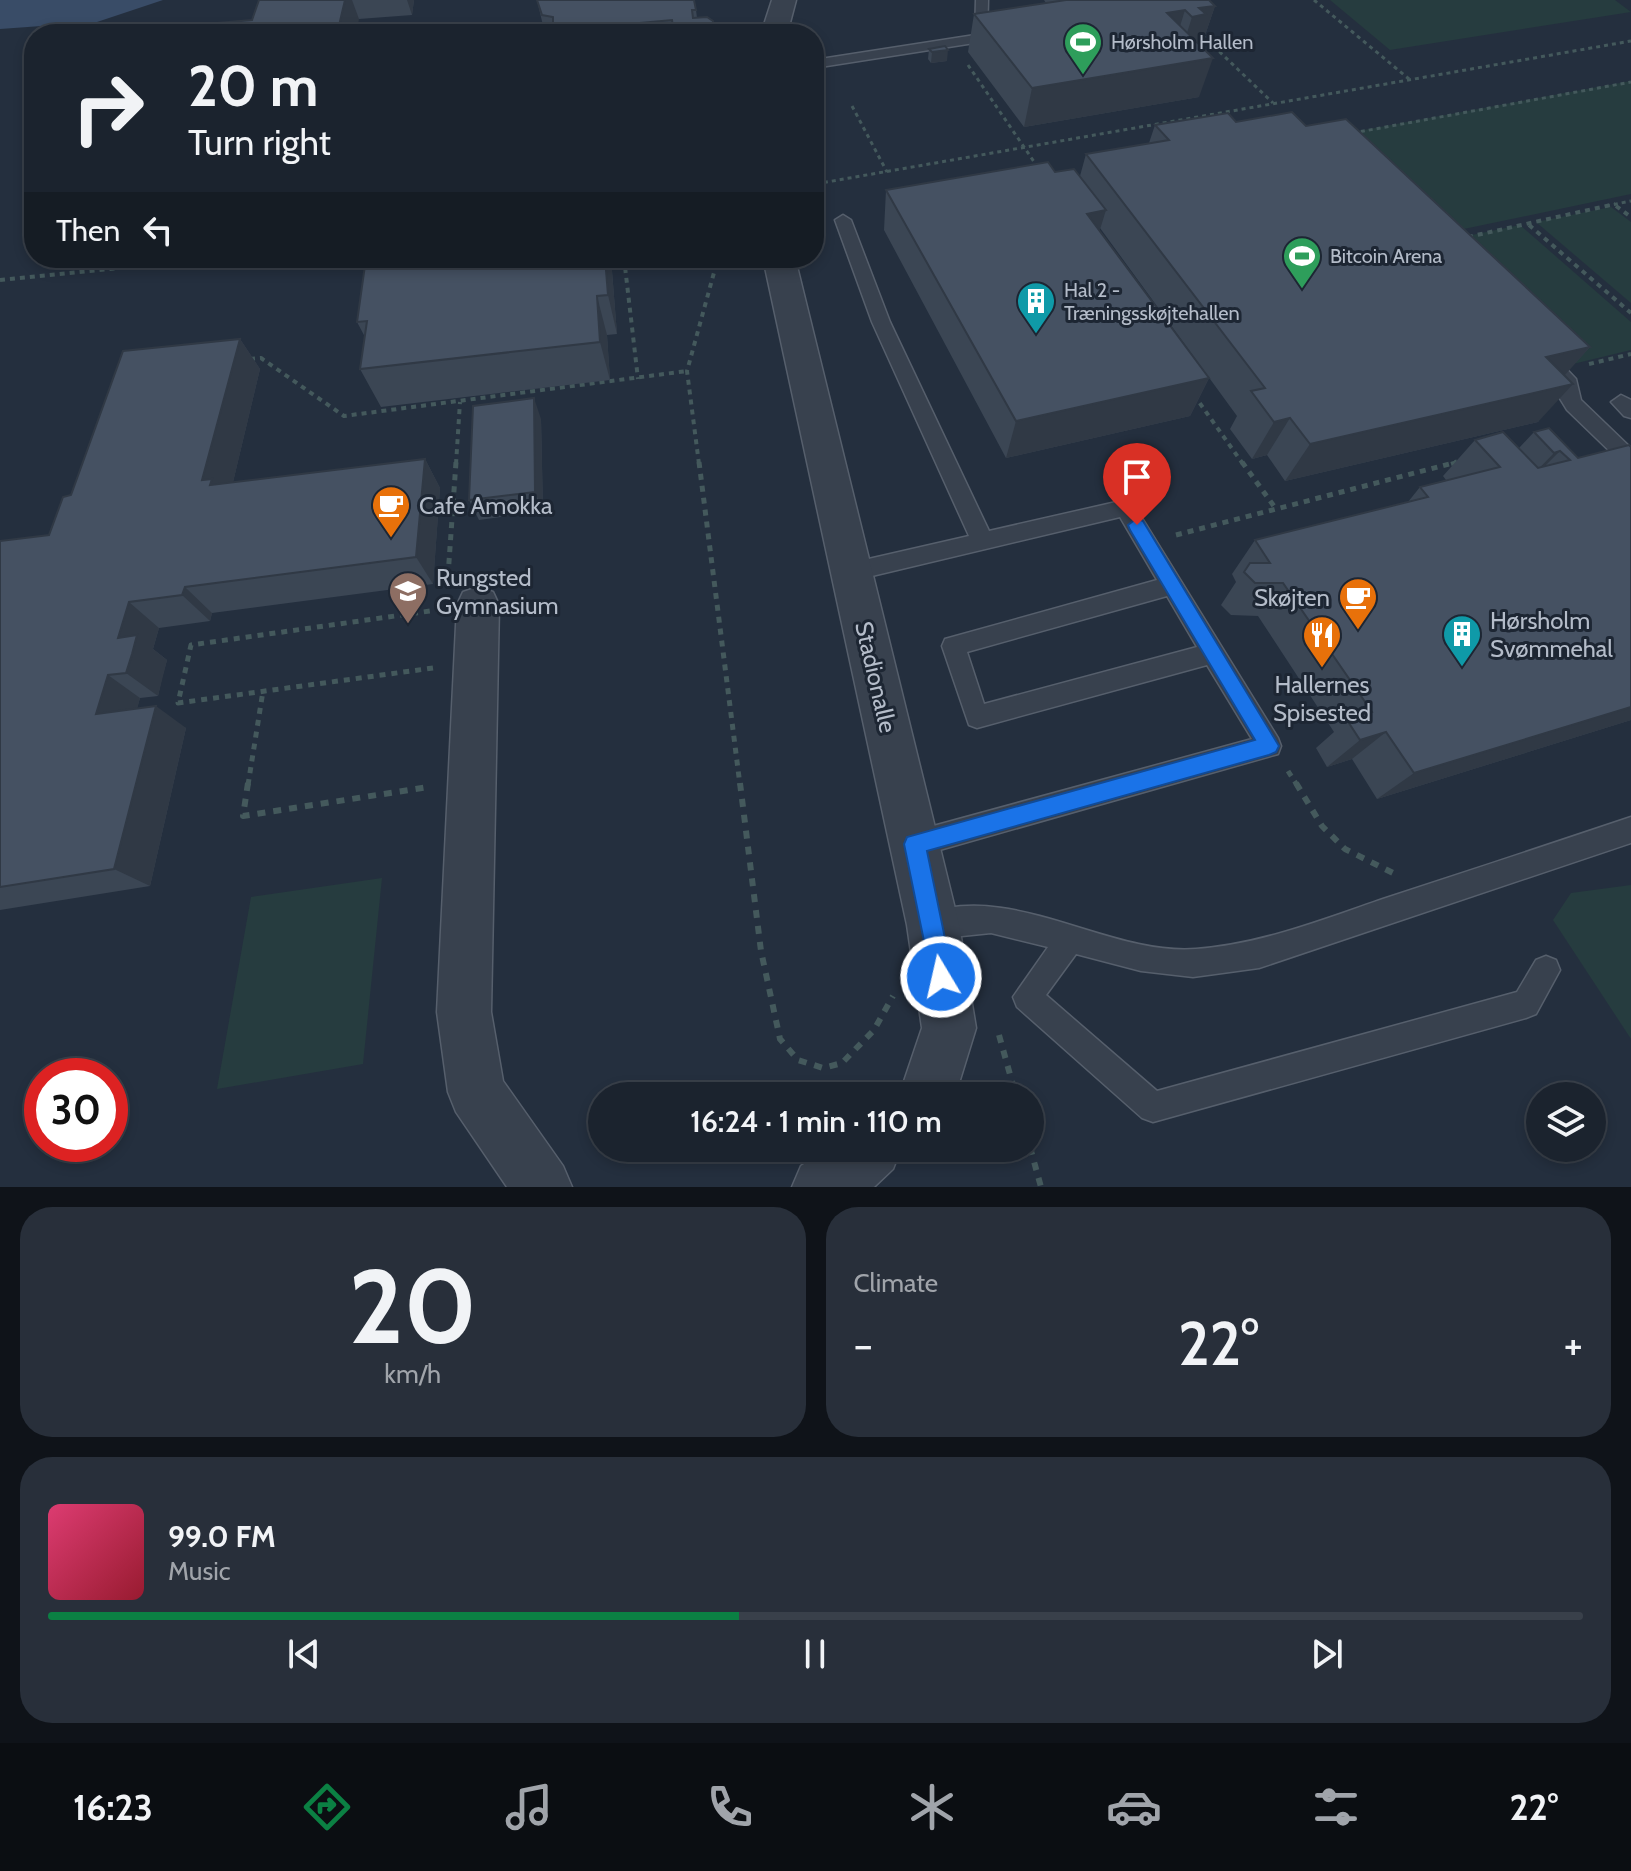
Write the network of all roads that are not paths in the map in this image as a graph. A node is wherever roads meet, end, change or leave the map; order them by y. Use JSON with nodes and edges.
{"nodes":[{"id":1,"x":784,"y":0,"type":"edge"},
{"id":2,"x":982,"y":0,"type":"edge"},
{"id":3,"x":777,"y":24,"type":"edge"},
{"id":4,"x":824,"y":63,"type":"edge"},
{"id":5,"x":843,"y":220,"type":"dead end"},
{"id":6,"x":781,"y":268,"type":"edge"},
{"id":7,"x":1540,"y":354,"type":"edge"},
{"id":8,"x":1631,"y":460,"type":"edge"},
{"id":9,"x":982,"y":540,"type":"junction"},
{"id":10,"x":851,"y":572,"type":"junction"},
{"id":11,"x":1174,"y":585,"type":"junction"},
{"id":12,"x":462,"y":607,"type":"road end"},
{"id":13,"x":1213,"y":653,"type":"junction"},
{"id":14,"x":1631,"y":830,"type":"edge"},
{"id":15,"x":915,"y":844,"type":"junction"},
{"id":16,"x":933,"y":925,"type":"junction"},
{"id":17,"x":1071,"y":939,"type":"junction"},
{"id":18,"x":1546,"y":970,"type":"dead end"},
{"id":19,"x":932,"y":1082,"type":"edge"},
{"id":20,"x":857,"y":1162,"type":"edge"},
{"id":21,"x":542,"y":1187,"type":"edge"},
{"id":22,"x":822,"y":1187,"type":"edge"}],
"edges":[{"from":1,"to":3,"type":"street"},
{"from":2,"to":4,"type":"lane"},
{"from":5,"to":9,"type":"lane"},
{"from":6,"to":10,"type":"street","name":"Stadionalle"},
{"from":7,"to":8,"type":"lane"},
{"from":9,"to":10,"type":"lane"},
{"from":9,"to":11,"type":"lane"},
{"from":10,"to":15,"type":"street","name":"Stadionalle"},
{"from":11,"to":13,"type":"lane"},
{"from":11,"to":13,"type":"lane"},
{"from":12,"to":21,"type":"street"},
{"from":13,"to":15,"type":"lane"},
{"from":14,"to":17,"type":"lane"},
{"from":15,"to":16,"type":"street","name":"Stadionalle"},
{"from":16,"to":17,"type":"lane"},
{"from":16,"to":19,"type":"street","name":"Stadionalle"},
{"from":17,"to":18,"type":"lane"},
{"from":20,"to":22,"type":"street"}]}
